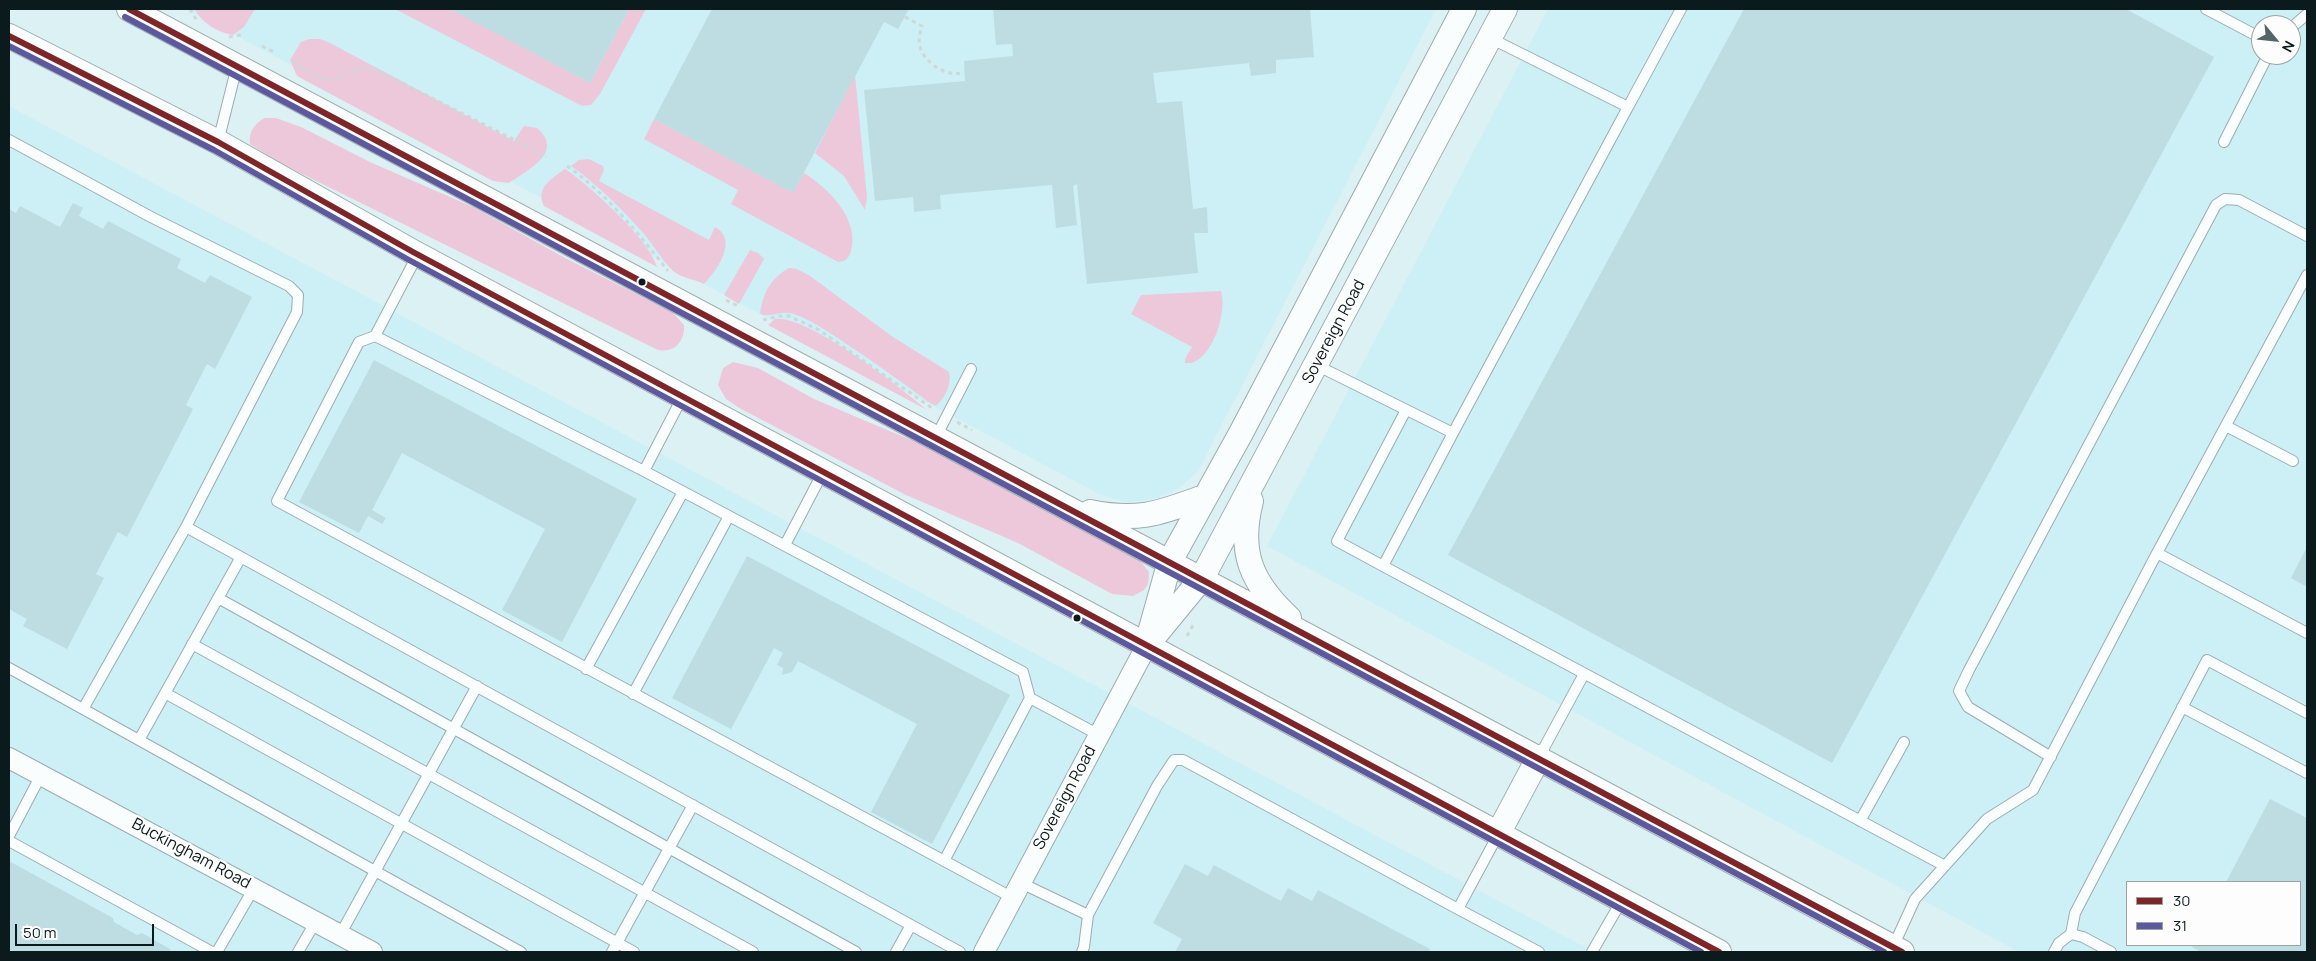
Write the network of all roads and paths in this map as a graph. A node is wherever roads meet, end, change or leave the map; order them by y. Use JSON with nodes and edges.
{"nodes":[{"id":1,"x":129,"y":9,"type":"edge"},
{"id":2,"x":1464,"y":9,"type":"edge"},
{"id":3,"x":1506,"y":9,"type":"edge"},
{"id":4,"x":1681,"y":9,"type":"edge"},
{"id":5,"x":2206,"y":9,"type":"edge"},
{"id":6,"x":905,"y":16,"type":"dead end"},
{"id":7,"x":2251,"y":33,"type":"edge"},
{"id":8,"x":9,"y":36,"type":"edge"},
{"id":9,"x":1490,"y":38,"type":"junction"},
{"id":10,"x":262,"y":46,"type":"dead end"},
{"id":11,"x":276,"y":53,"type":"dead end"},
{"id":12,"x":293,"y":62,"type":"dead end"},
{"id":13,"x":2263,"y":65,"type":"edge"},
{"id":14,"x":237,"y":66,"type":"junction"},
{"id":15,"x":964,"y":72,"type":"dead end"},
{"id":16,"x":1628,"y":107,"type":"junction"},
{"id":17,"x":9,"y":140,"type":"edge"},
{"id":18,"x":218,"y":142,"type":"junction"},
{"id":19,"x":2224,"y":142,"type":"dead end"},
{"id":20,"x":546,"y":156,"type":"dead end"},
{"id":21,"x":566,"y":166,"type":"dead end"},
{"id":22,"x":2307,"y":236,"type":"edge"},
{"id":23,"x":418,"y":254,"type":"junction"},
{"id":24,"x":672,"y":274,"type":"dead end"},
{"id":25,"x":2307,"y":275,"type":"edge"},
{"id":26,"x":726,"y":300,"type":"dead end"},
{"id":27,"x":738,"y":306,"type":"dead end"},
{"id":28,"x":763,"y":320,"type":"dead end"},
{"id":29,"x":375,"y":336,"type":"junction"},
{"id":30,"x":1316,"y":365,"type":"junction"},
{"id":31,"x":971,"y":369,"type":"dead end"},
{"id":32,"x":683,"y":396,"type":"junction"},
{"id":33,"x":932,"y":408,"type":"dead end"},
{"id":34,"x":1406,"y":410,"type":"junction"},
{"id":35,"x":957,"y":422,"type":"dead end"},
{"id":36,"x":2226,"y":426,"type":"junction"},
{"id":37,"x":972,"y":430,"type":"dead end"},
{"id":38,"x":1280,"y":433,"type":"junction"},
{"id":39,"x":1453,"y":433,"type":"junction"},
{"id":40,"x":936,"y":437,"type":"junction"},
{"id":41,"x":2293,"y":461,"type":"dead end"},
{"id":42,"x":644,"y":472,"type":"junction"},
{"id":43,"x":823,"y":472,"type":"junction"},
{"id":44,"x":683,"y":492,"type":"junction"},
{"id":45,"x":1204,"y":497,"type":"junction"},
{"id":46,"x":1067,"y":506,"type":"junction"},
{"id":47,"x":729,"y":516,"type":"junction"},
{"id":48,"x":186,"y":527,"type":"junction"},
{"id":49,"x":785,"y":545,"type":"junction"},
{"id":50,"x":2157,"y":553,"type":"junction"},
{"id":51,"x":241,"y":557,"type":"junction"},
{"id":52,"x":1170,"y":561,"type":"junction"},
{"id":53,"x":1384,"y":566,"type":"junction"},
{"id":54,"x":1202,"y":578,"type":"junction"},
{"id":55,"x":218,"y":598,"type":"junction"},
{"id":56,"x":2307,"y":633,"type":"edge"},
{"id":57,"x":1307,"y":634,"type":"junction"},
{"id":58,"x":192,"y":644,"type":"junction"},
{"id":59,"x":1147,"y":645,"type":"junction"},
{"id":60,"x":9,"y":668,"type":"edge"},
{"id":61,"x":586,"y":669,"type":"junction"},
{"id":62,"x":1584,"y":674,"type":"junction"},
{"id":63,"x":476,"y":686,"type":"junction"},
{"id":64,"x":166,"y":693,"type":"junction"},
{"id":65,"x":633,"y":694,"type":"junction"},
{"id":66,"x":1030,"y":698,"type":"junction"},
{"id":67,"x":2182,"y":707,"type":"junction"},
{"id":68,"x":83,"y":709,"type":"junction"},
{"id":69,"x":2307,"y":713,"type":"edge"},
{"id":70,"x":453,"y":729,"type":"junction"},
{"id":71,"x":1099,"y":735,"type":"junction"},
{"id":72,"x":139,"y":740,"type":"junction"},
{"id":73,"x":1904,"y":742,"type":"dead end"},
{"id":74,"x":1539,"y":757,"type":"junction"},
{"id":75,"x":2051,"y":757,"type":"junction"},
{"id":76,"x":9,"y":758,"type":"edge"},
{"id":77,"x":2307,"y":773,"type":"edge"},
{"id":78,"x":41,"y":775,"type":"junction"},
{"id":79,"x":428,"y":775,"type":"junction"},
{"id":80,"x":693,"y":805,"type":"junction"},
{"id":81,"x":1860,"y":821,"type":"junction"},
{"id":82,"x":401,"y":824,"type":"junction"},
{"id":83,"x":1499,"y":832,"type":"junction"},
{"id":84,"x":9,"y":836,"type":"edge"},
{"id":85,"x":9,"y":841,"type":"edge"},
{"id":86,"x":669,"y":849,"type":"junction"},
{"id":87,"x":944,"y":861,"type":"junction"},
{"id":88,"x":1945,"y":866,"type":"junction"},
{"id":89,"x":376,"y":872,"type":"junction"},
{"id":90,"x":254,"y":888,"type":"junction"},
{"id":91,"x":1017,"y":890,"type":"junction"},
{"id":92,"x":645,"y":893,"type":"junction"},
{"id":93,"x":1622,"y":899,"type":"junction"},
{"id":94,"x":1458,"y":909,"type":"junction"},
{"id":95,"x":1088,"y":915,"type":"junction"},
{"id":96,"x":316,"y":921,"type":"junction"},
{"id":97,"x":911,"y":925,"type":"junction"},
{"id":98,"x":2071,"y":934,"type":"junction"},
{"id":99,"x":340,"y":935,"type":"junction"},
{"id":100,"x":615,"y":948,"type":"edge"},
{"id":101,"x":1895,"y":951,"type":"edge"},
{"id":102,"x":212,"y":952,"type":"edge"},
{"id":103,"x":217,"y":952,"type":"edge"},
{"id":104,"x":298,"y":952,"type":"edge"},
{"id":105,"x":372,"y":952,"type":"edge"},
{"id":106,"x":521,"y":952,"type":"edge"},
{"id":107,"x":634,"y":952,"type":"edge"},
{"id":108,"x":753,"y":952,"type":"edge"},
{"id":109,"x":856,"y":952,"type":"edge"},
{"id":110,"x":896,"y":952,"type":"edge"},
{"id":111,"x":960,"y":952,"type":"edge"},
{"id":112,"x":984,"y":952,"type":"edge"},
{"id":113,"x":1082,"y":952,"type":"edge"},
{"id":114,"x":1539,"y":952,"type":"edge"},
{"id":115,"x":1592,"y":952,"type":"edge"},
{"id":116,"x":1718,"y":952,"type":"edge"},
{"id":117,"x":2054,"y":952,"type":"edge"},
{"id":118,"x":2111,"y":952,"type":"edge"}],
"edges":[{"from":1,"to":14,"type":"street"},
{"from":2,"to":45,"type":"street","name":"Sovereign Road"},
{"from":3,"to":9,"type":"street","name":"Sovereign Road"},
{"from":4,"to":16,"type":"lane"},
{"from":5,"to":7,"type":"lane"},
{"from":6,"to":15,"type":"path"},
{"from":8,"to":18,"type":"street"},
{"from":9,"to":16,"type":"lane"},
{"from":9,"to":30,"type":"street","name":"Sovereign Road"},
{"from":10,"to":11,"type":"path"},
{"from":12,"to":20,"type":"path"},
{"from":13,"to":19,"type":"lane"},
{"from":14,"to":18,"type":"lane"},
{"from":14,"to":40,"type":"street"},
{"from":16,"to":39,"type":"lane"},
{"from":17,"to":48,"type":"lane"},
{"from":18,"to":23,"type":"street"},
{"from":21,"to":24,"type":"path"},
{"from":22,"to":75,"type":"lane"},
{"from":23,"to":29,"type":"lane"},
{"from":23,"to":32,"type":"street"},
{"from":25,"to":36,"type":"lane"},
{"from":26,"to":27,"type":"path"},
{"from":28,"to":33,"type":"path"},
{"from":29,"to":42,"type":"lane"},
{"from":29,"to":61,"type":"lane"},
{"from":30,"to":34,"type":"lane"},
{"from":30,"to":38,"type":"street","name":"Sovereign Road"},
{"from":31,"to":40,"type":"lane"},
{"from":32,"to":42,"type":"lane"},
{"from":32,"to":43,"type":"street"},
{"from":34,"to":39,"type":"lane"},
{"from":34,"to":53,"type":"lane"},
{"from":35,"to":37,"type":"path"},
{"from":36,"to":41,"type":"lane"},
{"from":36,"to":50,"type":"lane"},
{"from":38,"to":54,"type":"street","name":"Sovereign Road"},
{"from":38,"to":57,"type":"street"},
{"from":39,"to":53,"type":"lane"},
{"from":40,"to":46,"type":"street"},
{"from":42,"to":44,"type":"lane"},
{"from":43,"to":49,"type":"lane"},
{"from":43,"to":59,"type":"street"},
{"from":44,"to":47,"type":"lane"},
{"from":44,"to":61,"type":"lane"},
{"from":45,"to":46,"type":"street"},
{"from":45,"to":52,"type":"street","name":"Sovereign Road"},
{"from":46,"to":52,"type":"street"},
{"from":47,"to":49,"type":"lane"},
{"from":47,"to":65,"type":"lane"},
{"from":48,"to":51,"type":"lane"},
{"from":48,"to":68,"type":"lane"},
{"from":49,"to":66,"type":"lane"},
{"from":50,"to":56,"type":"lane"},
{"from":50,"to":75,"type":"lane"},
{"from":51,"to":55,"type":"lane"},
{"from":51,"to":63,"type":"lane"},
{"from":52,"to":54,"type":"street"},
{"from":52,"to":59,"type":"street","name":"Sovereign Road"},
{"from":53,"to":62,"type":"lane"},
{"from":54,"to":57,"type":"street"},
{"from":54,"to":59,"type":"street","name":"Sovereign Road"},
{"from":55,"to":58,"type":"lane"},
{"from":55,"to":70,"type":"lane"},
{"from":57,"to":74,"type":"street"},
{"from":58,"to":64,"type":"lane"},
{"from":58,"to":79,"type":"lane"},
{"from":59,"to":71,"type":"street","name":"Sovereign Road"},
{"from":59,"to":83,"type":"street"},
{"from":60,"to":68,"type":"lane"},
{"from":61,"to":65,"type":"lane"},
{"from":62,"to":74,"type":"lane"},
{"from":62,"to":81,"type":"lane"},
{"from":63,"to":70,"type":"lane"},
{"from":63,"to":80,"type":"lane"},
{"from":64,"to":72,"type":"lane"},
{"from":64,"to":82,"type":"lane"},
{"from":65,"to":87,"type":"lane"},
{"from":66,"to":71,"type":"lane"},
{"from":66,"to":87,"type":"lane"},
{"from":67,"to":69,"type":"lane"},
{"from":67,"to":77,"type":"lane"},
{"from":67,"to":98,"type":"lane"},
{"from":68,"to":72,"type":"lane"},
{"from":70,"to":79,"type":"lane"},
{"from":70,"to":86,"type":"lane"},
{"from":71,"to":91,"type":"street","name":"Sovereign Road"},
{"from":72,"to":89,"type":"lane"},
{"from":73,"to":81,"type":"lane"},
{"from":74,"to":83,"type":"street"},
{"from":74,"to":101,"type":"street"},
{"from":75,"to":88,"type":"lane"},
{"from":76,"to":78,"type":"street","name":"Buckingham Road"},
{"from":78,"to":84,"type":"lane"},
{"from":78,"to":90,"type":"street","name":"Buckingham Road"},
{"from":79,"to":82,"type":"lane"},
{"from":79,"to":92,"type":"lane"},
{"from":80,"to":86,"type":"lane"},
{"from":80,"to":97,"type":"lane"},
{"from":81,"to":88,"type":"lane"},
{"from":82,"to":89,"type":"lane"},
{"from":82,"to":100,"type":"lane"},
{"from":83,"to":93,"type":"street"},
{"from":83,"to":94,"type":"lane"},
{"from":85,"to":102,"type":"lane"},
{"from":86,"to":92,"type":"lane"},
{"from":86,"to":109,"type":"lane"},
{"from":87,"to":91,"type":"lane"},
{"from":88,"to":101,"type":"lane"},
{"from":89,"to":99,"type":"lane"},
{"from":89,"to":106,"type":"lane"},
{"from":90,"to":96,"type":"street","name":"Buckingham Road"},
{"from":90,"to":103,"type":"lane"},
{"from":91,"to":95,"type":"lane"},
{"from":91,"to":112,"type":"street","name":"Sovereign Road"},
{"from":92,"to":100,"type":"lane"},
{"from":92,"to":108,"type":"lane"},
{"from":93,"to":115,"type":"lane"},
{"from":93,"to":116,"type":"street"},
{"from":94,"to":95,"type":"lane"},
{"from":94,"to":114,"type":"lane"},
{"from":95,"to":113,"type":"lane"},
{"from":96,"to":99,"type":"street","name":"Buckingham Road"},
{"from":96,"to":104,"type":"lane"},
{"from":97,"to":110,"type":"lane"},
{"from":97,"to":111,"type":"lane"},
{"from":98,"to":117,"type":"lane"},
{"from":98,"to":118,"type":"lane"},
{"from":99,"to":105,"type":"street","name":"Buckingham Road"},
{"from":100,"to":107,"type":"lane"}]}
